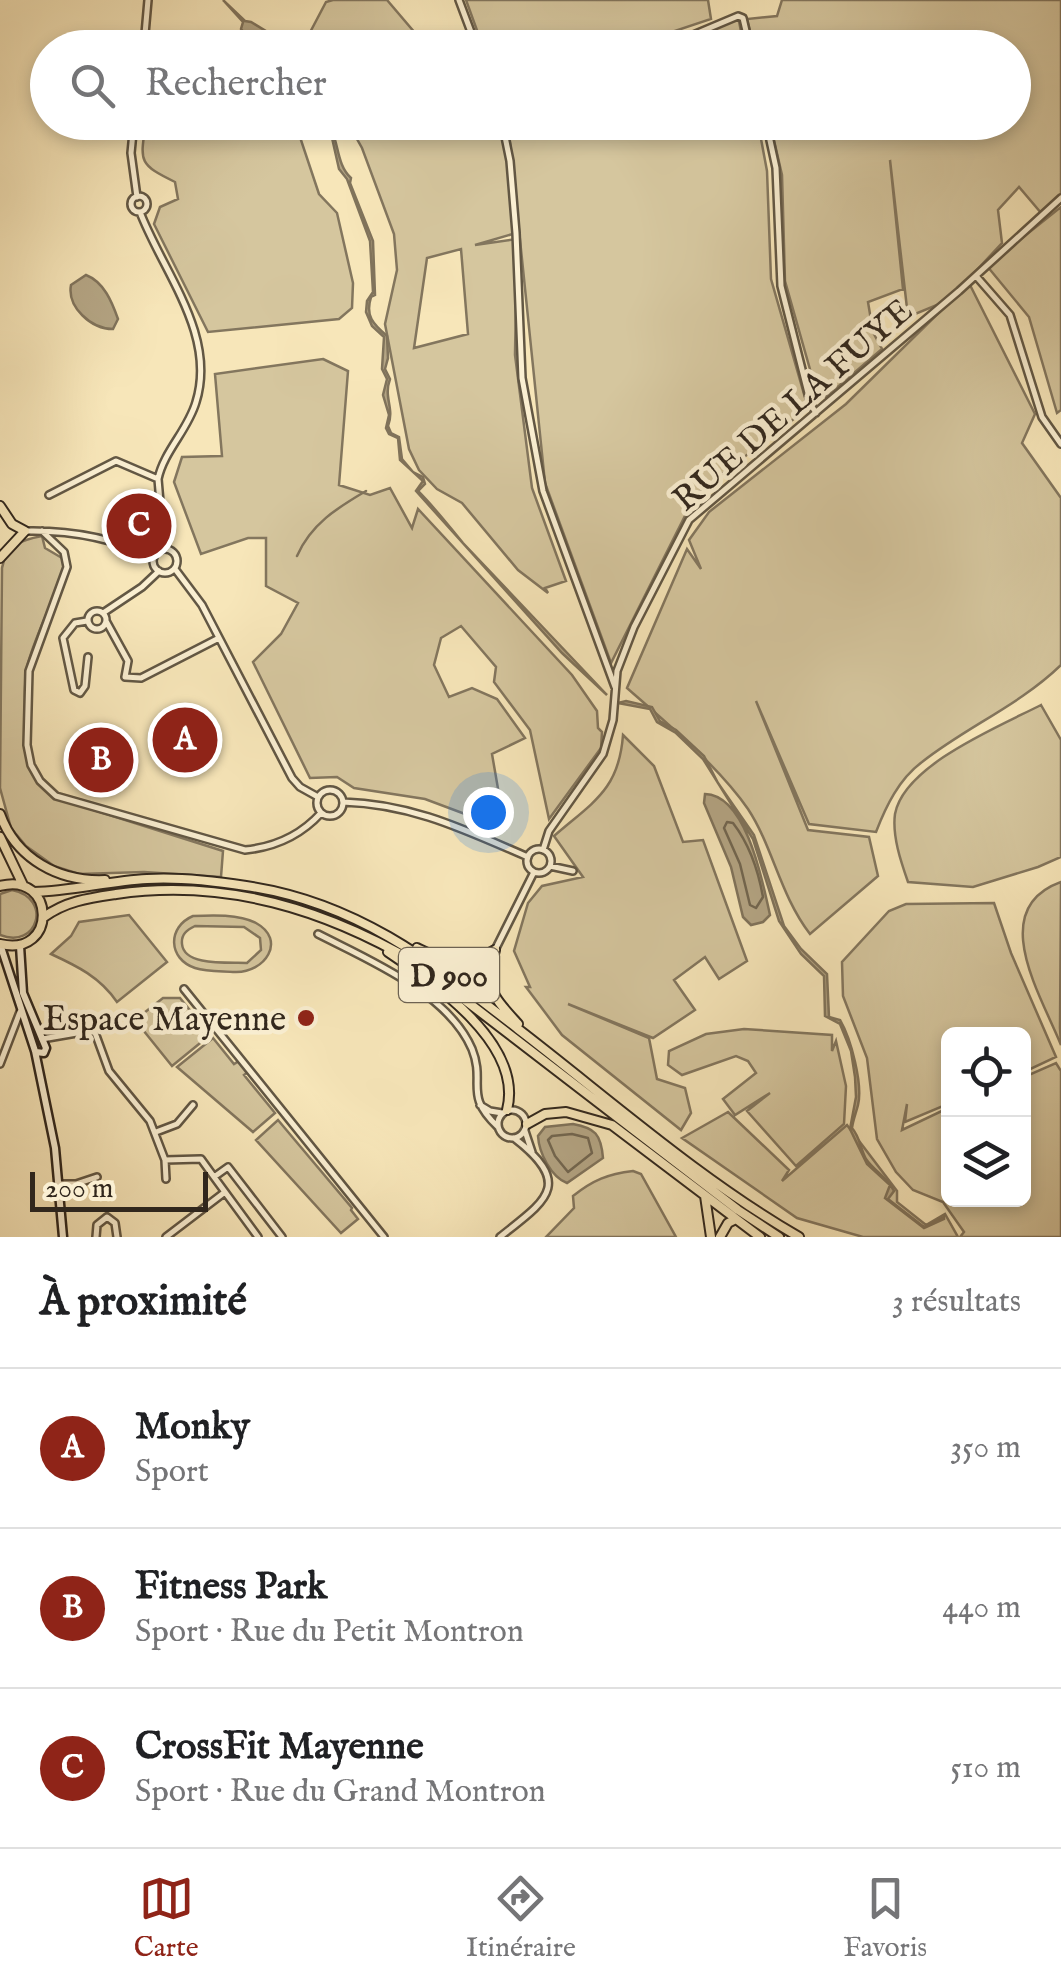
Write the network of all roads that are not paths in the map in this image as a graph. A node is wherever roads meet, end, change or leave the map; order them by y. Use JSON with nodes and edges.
{"nodes":[{"id":1,"x":148,"y":0,"type":"edge"},
{"id":2,"x":459,"y":0,"type":"edge"},
{"id":3,"x":145,"y":30,"type":"edge"},
{"id":4,"x":470,"y":30,"type":"edge"},
{"id":5,"x":709,"y":30,"type":"edge"},
{"id":6,"x":746,"y":30,"type":"edge"},
{"id":7,"x":133,"y":140,"type":"edge"},
{"id":8,"x":506,"y":140,"type":"edge"},
{"id":9,"x":770,"y":140,"type":"edge"},
{"id":10,"x":1061,"y":198,"type":"edge"},
{"id":11,"x":976,"y":276,"type":"junction"},
{"id":12,"x":816,"y":413,"type":"junction"},
{"id":13,"x":1061,"y":444,"type":"edge"},
{"id":14,"x":158,"y":479,"type":"junction"},
{"id":15,"x":49,"y":495,"type":"dead end"},
{"id":16,"x":0,"y":506,"type":"edge"},
{"id":17,"x":25,"y":531,"type":"junction"},
{"id":18,"x":42,"y":531,"type":"junction"},
{"id":19,"x":164,"y":549,"type":"junction"},
{"id":20,"x":154,"y":557,"type":"junction"},
{"id":21,"x":0,"y":558,"type":"edge"},
{"id":22,"x":175,"y":569,"type":"junction"},
{"id":23,"x":159,"y":571,"type":"junction"},
{"id":24,"x":103,"y":613,"type":"junction"},
{"id":25,"x":88,"y":621,"type":"junction"},
{"id":26,"x":106,"y":621,"type":"junction"},
{"id":27,"x":219,"y":638,"type":"junction"},
{"id":28,"x":88,"y":657,"type":"dead end"},
{"id":29,"x":616,"y":690,"type":"junction"},
{"id":30,"x":318,"y":797,"type":"junction"},
{"id":31,"x":343,"y":802,"type":"junction"},
{"id":32,"x":321,"y":813,"type":"junction"},
{"id":33,"x":0,"y":814,"type":"edge"},
{"id":34,"x":0,"y":837,"type":"edge"},
{"id":35,"x":544,"y":850,"type":"junction"},
{"id":36,"x":528,"y":856,"type":"junction"},
{"id":37,"x":550,"y":866,"type":"junction"},
{"id":38,"x":573,"y":871,"type":"dead end"},
{"id":39,"x":534,"y":872,"type":"junction"},
{"id":40,"x":144,"y":879,"type":"junction"},
{"id":41,"x":23,"y":885,"type":"junction"},
{"id":42,"x":0,"y":886,"type":"edge"},
{"id":43,"x":34,"y":892,"type":"junction"},
{"id":44,"x":44,"y":917,"type":"junction"},
{"id":45,"x":355,"y":930,"type":"junction"},
{"id":46,"x":318,"y":934,"type":"dead end"},
{"id":47,"x":389,"y":934,"type":"junction"},
{"id":48,"x":0,"y":944,"type":"edge"},
{"id":49,"x":20,"y":946,"type":"junction"},
{"id":50,"x":495,"y":950,"type":"junction"},
{"id":51,"x":0,"y":961,"type":"edge"},
{"id":52,"x":9,"y":969,"type":"junction"},
{"id":53,"x":184,"y":988,"type":"dead end"},
{"id":54,"x":28,"y":1007,"type":"junction"},
{"id":55,"x":20,"y":1012,"type":"junction"},
{"id":56,"x":26,"y":1029,"type":"junction"},
{"id":57,"x":12,"y":1030,"type":"junction"},
{"id":58,"x":42,"y":1039,"type":"junction"},
{"id":59,"x":533,"y":1040,"type":"junction"},
{"id":60,"x":40,"y":1052,"type":"junction"},
{"id":61,"x":0,"y":1064,"type":"edge"},
{"id":62,"x":478,"y":1103,"type":"junction"},
{"id":63,"x":193,"y":1105,"type":"dead end"},
{"id":64,"x":505,"y":1112,"type":"junction"},
{"id":65,"x":498,"y":1127,"type":"junction"},
{"id":66,"x":526,"y":1128,"type":"junction"},
{"id":67,"x":155,"y":1132,"type":"junction"},
{"id":68,"x":514,"y":1138,"type":"junction"},
{"id":69,"x":533,"y":1155,"type":"junction"},
{"id":70,"x":165,"y":1160,"type":"junction"},
{"id":71,"x":214,"y":1177,"type":"junction"},
{"id":72,"x":97,"y":1178,"type":"dead end"},
{"id":73,"x":166,"y":1178,"type":"dead end"},
{"id":74,"x":58,"y":1184,"type":"junction"},
{"id":75,"x":225,"y":1192,"type":"junction"},
{"id":76,"x":705,"y":1196,"type":"junction"},
{"id":77,"x":736,"y":1219,"type":"junction"},
{"id":78,"x":63,"y":1237,"type":"edge"},
{"id":79,"x":96,"y":1237,"type":"edge"},
{"id":80,"x":117,"y":1237,"type":"edge"},
{"id":81,"x":166,"y":1237,"type":"edge"},
{"id":82,"x":258,"y":1237,"type":"edge"},
{"id":83,"x":282,"y":1237,"type":"edge"},
{"id":84,"x":384,"y":1237,"type":"edge"},
{"id":85,"x":500,"y":1237,"type":"edge"},
{"id":86,"x":711,"y":1237,"type":"edge"},
{"id":87,"x":720,"y":1237,"type":"edge"},
{"id":88,"x":760,"y":1237,"type":"edge"},
{"id":89,"x":779,"y":1237,"type":"edge"},
{"id":90,"x":799,"y":1237,"type":"edge"}],
"edges":[{"from":1,"to":3,"type":"street"},
{"from":2,"to":4,"type":"street"},
{"from":5,"to":6,"type":"street"},
{"from":7,"to":14,"type":"street"},
{"from":8,"to":29,"type":"street"},
{"from":9,"to":12,"type":"street"},
{"from":10,"to":11,"type":"street","name":"RUE DE LA FUYE"},
{"from":11,"to":12,"type":"street","name":"RUE DE LA FUYE"},
{"from":11,"to":13,"type":"street"},
{"from":12,"to":29,"type":"street","name":"RUE DE LA FUYE"},
{"from":14,"to":15,"type":"street"},
{"from":14,"to":19,"type":"street"},
{"from":16,"to":17,"type":"main road"},
{"from":17,"to":18,"type":"street"},
{"from":17,"to":21,"type":"main road"},
{"from":18,"to":20,"type":"street"},
{"from":18,"to":32,"type":"street"},
{"from":19,"to":20,"type":"street"},
{"from":19,"to":22,"type":"street"},
{"from":20,"to":23,"type":"street"},
{"from":22,"to":23,"type":"street"},
{"from":22,"to":27,"type":"street"},
{"from":23,"to":24,"type":"street"},
{"from":24,"to":25,"type":"street"},
{"from":24,"to":26,"type":"street"},
{"from":25,"to":26,"type":"street"},
{"from":25,"to":28,"type":"street"},
{"from":26,"to":27,"type":"street"},
{"from":27,"to":30,"type":"street"},
{"from":29,"to":35,"type":"street","name":"RUE DE LA FUYE"},
{"from":30,"to":31,"type":"street"},
{"from":30,"to":32,"type":"street"},
{"from":31,"to":32,"type":"street"},
{"from":31,"to":36,"type":"street"},
{"from":33,"to":40,"type":"main road","number":"D 900"},
{"from":34,"to":41,"type":"main road"},
{"from":35,"to":36,"type":"street"},
{"from":35,"to":37,"type":"street"},
{"from":36,"to":39,"type":"street"},
{"from":37,"to":38,"type":"street"},
{"from":37,"to":39,"type":"street"},
{"from":39,"to":50,"type":"street"},
{"from":40,"to":43,"type":"main road","number":"D 900"},
{"from":40,"to":47,"type":"main road","number":"D 900"},
{"from":41,"to":42,"type":"main road"},
{"from":41,"to":43,"type":"main road"},
{"from":43,"to":44,"type":"main road"},
{"from":44,"to":45,"type":"main road","number":"D 900"},
{"from":44,"to":49,"type":"main road"},
{"from":45,"to":64,"type":"main road"},
{"from":45,"to":89,"type":"main road","number":"D 900"},
{"from":46,"to":62,"type":"street"},
{"from":47,"to":50,"type":"main road"},
{"from":47,"to":59,"type":"main road","number":"D 900"},
{"from":48,"to":49,"type":"main road"},
{"from":48,"to":52,"type":"main road"},
{"from":49,"to":54,"type":"main road"},
{"from":50,"to":59,"type":"main road"},
{"from":51,"to":52,"type":"main road"},
{"from":52,"to":55,"type":"main road"},
{"from":53,"to":84,"type":"street"},
{"from":54,"to":55,"type":"main road"},
{"from":54,"to":58,"type":"main road"},
{"from":55,"to":56,"type":"main road"},
{"from":55,"to":57,"type":"street"},
{"from":56,"to":57,"type":"street"},
{"from":56,"to":60,"type":"main road"},
{"from":57,"to":61,"type":"street"},
{"from":58,"to":60,"type":"main road"},
{"from":58,"to":67,"type":"street"},
{"from":59,"to":90,"type":"main road","number":"D 900"},
{"from":60,"to":74,"type":"main road"},
{"from":62,"to":64,"type":"street"},
{"from":62,"to":65,"type":"street"},
{"from":63,"to":67,"type":"street"},
{"from":64,"to":65,"type":"street"},
{"from":64,"to":66,"type":"street"},
{"from":65,"to":68,"type":"street"},
{"from":66,"to":68,"type":"street"},
{"from":66,"to":69,"type":"street"},
{"from":66,"to":76,"type":"main road"},
{"from":67,"to":70,"type":"street"},
{"from":68,"to":69,"type":"street"},
{"from":69,"to":85,"type":"street"},
{"from":70,"to":71,"type":"street"},
{"from":70,"to":73,"type":"street"},
{"from":71,"to":75,"type":"street"},
{"from":71,"to":83,"type":"street"},
{"from":72,"to":74,"type":"street"},
{"from":74,"to":78,"type":"main road"},
{"from":75,"to":81,"type":"street"},
{"from":75,"to":82,"type":"street"},
{"from":76,"to":77,"type":"main road"},
{"from":76,"to":86,"type":"main road"},
{"from":77,"to":87,"type":"main road"},
{"from":77,"to":88,"type":"main road"},
{"from":79,"to":80,"type":"street"}]}
